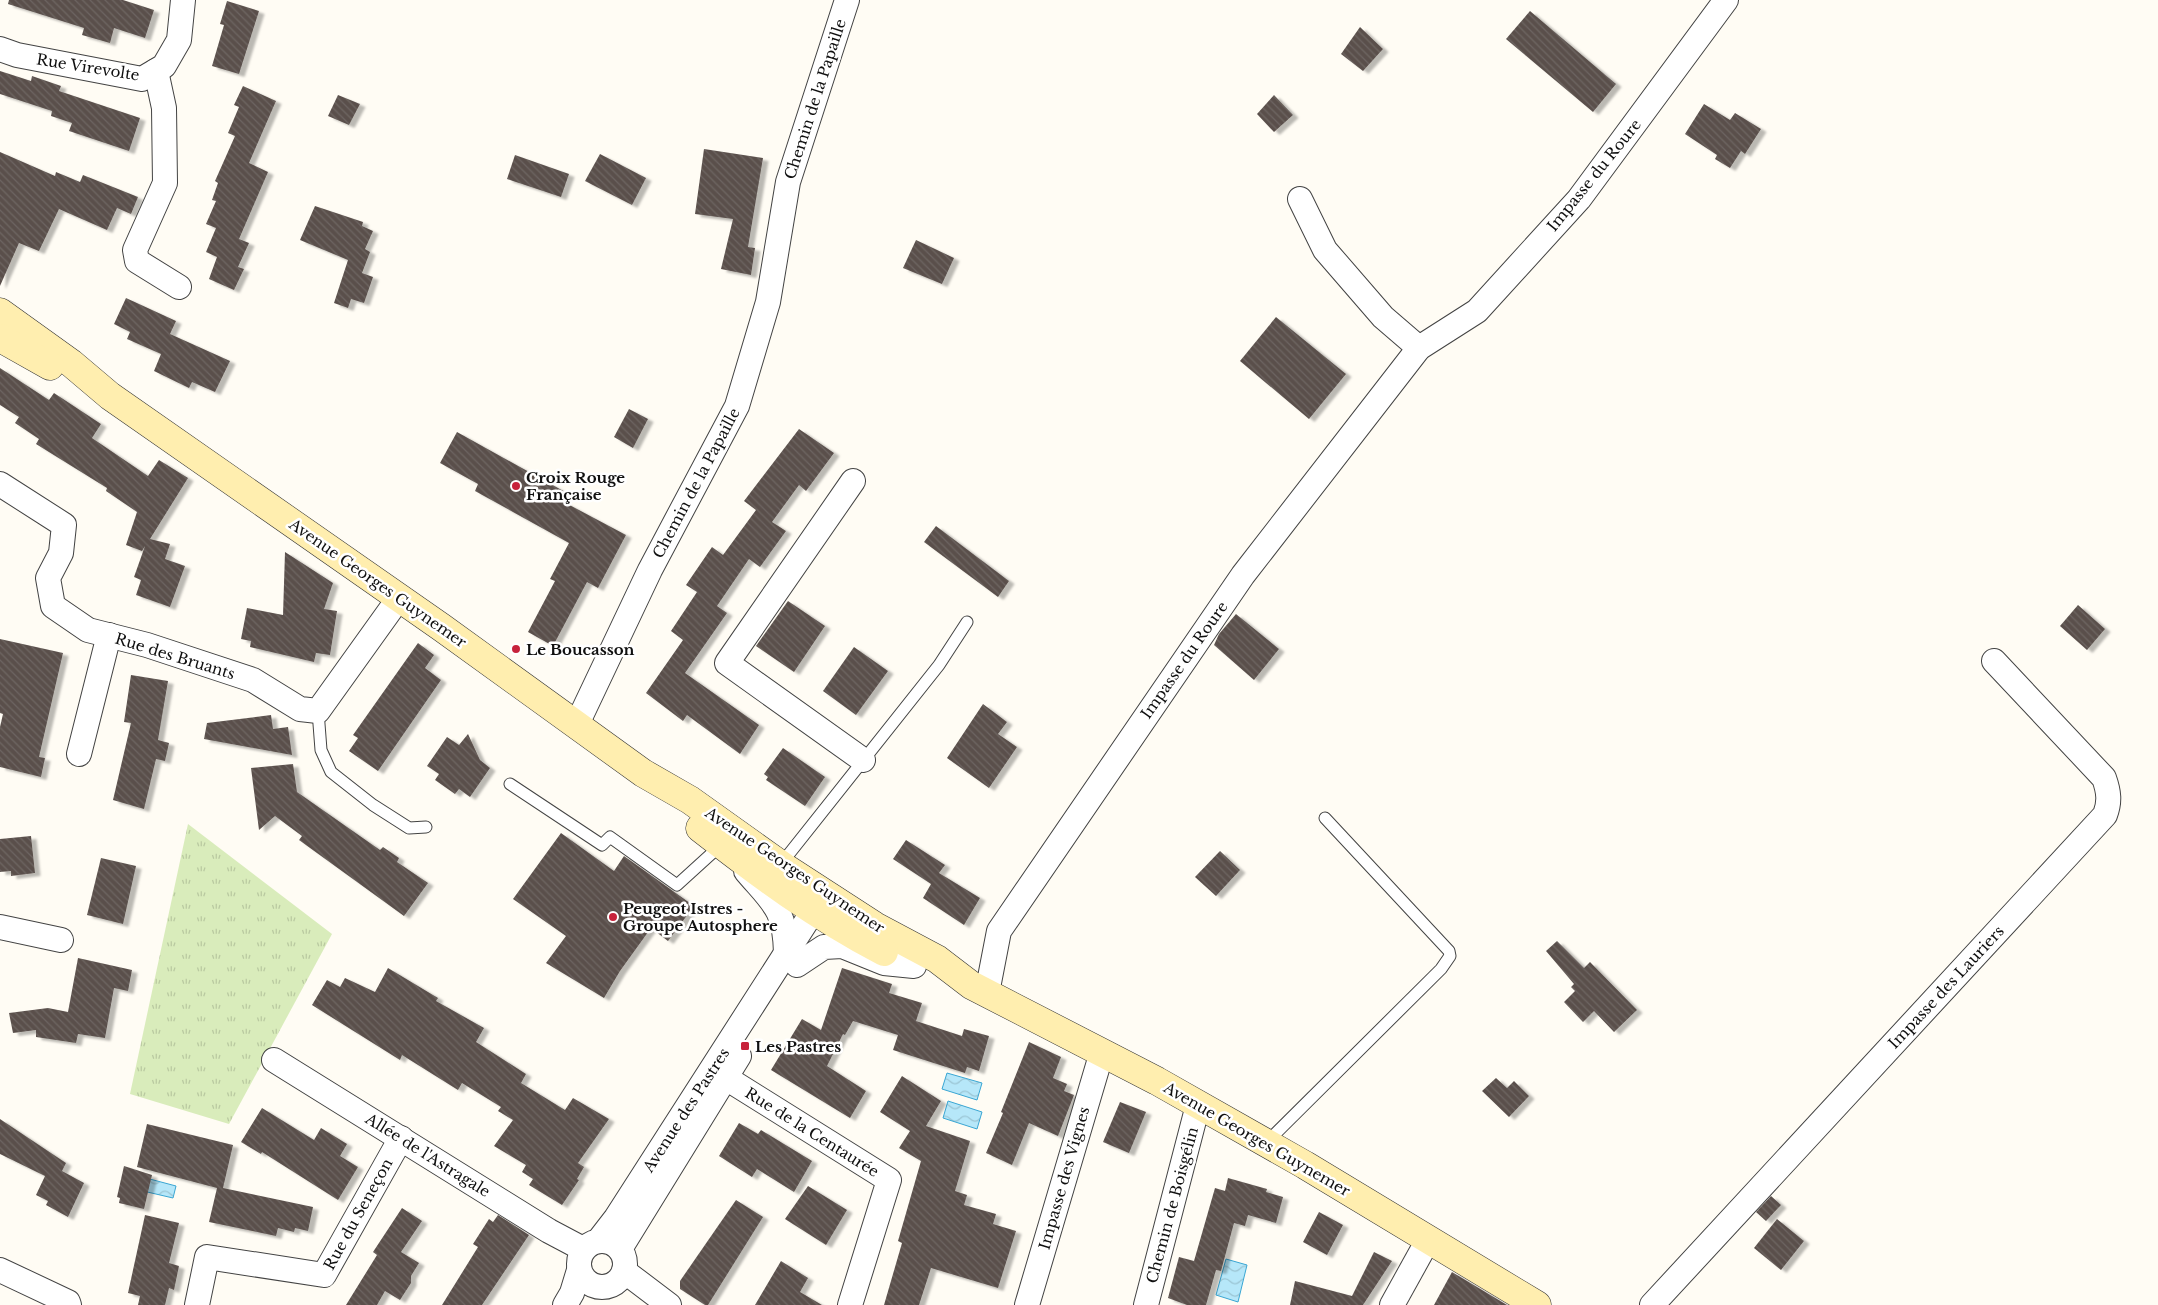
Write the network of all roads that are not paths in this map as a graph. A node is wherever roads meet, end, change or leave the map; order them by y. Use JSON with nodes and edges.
{"nodes":[{"id":1,"x":183,"y":0,"type":"edge"},
{"id":2,"x":847,"y":0,"type":"edge"},
{"id":3,"x":1726,"y":0,"type":"edge"},
{"id":4,"x":0,"y":49,"type":"edge"},
{"id":5,"x":156,"y":71,"type":"junction"},
{"id":6,"x":1300,"y":199,"type":"dead end"},
{"id":7,"x":179,"y":287,"type":"dead end"},
{"id":8,"x":0,"y":312,"type":"edge"},
{"id":9,"x":0,"y":338,"type":"edge"},
{"id":10,"x":1419,"y":348,"type":"junction"},
{"id":11,"x":110,"y":396,"type":"junction"},
{"id":12,"x":853,"y":481,"type":"dead end"},
{"id":13,"x":0,"y":484,"type":"edge"},
{"id":14,"x":399,"y":598,"type":"junction"},
{"id":15,"x":967,"y":622,"type":"dead end"},
{"id":16,"x":109,"y":635,"type":"junction"},
{"id":17,"x":1994,"y":661,"type":"dead end"},
{"id":18,"x":318,"y":712,"type":"junction"},
{"id":19,"x":577,"y":724,"type":"junction"},
{"id":20,"x":79,"y":754,"type":"dead end"},
{"id":21,"x":863,"y":760,"type":"junction"},
{"id":22,"x":510,"y":784,"type":"dead end"},
{"id":23,"x":1325,"y":818,"type":"dead end"},
{"id":24,"x":426,"y":827,"type":"dead end"},
{"id":25,"x":728,"y":842,"type":"junction"},
{"id":26,"x":781,"y":864,"type":"junction"},
{"id":27,"x":821,"y":912,"type":"junction"},
{"id":28,"x":0,"y":927,"type":"edge"},
{"id":29,"x":61,"y":940,"type":"dead end"},
{"id":30,"x":792,"y":959,"type":"junction"},
{"id":31,"x":920,"y":960,"type":"junction"},
{"id":32,"x":979,"y":989,"type":"junction"},
{"id":33,"x":1102,"y":1052,"type":"junction"},
{"id":34,"x":274,"y":1060,"type":"dead end"},
{"id":35,"x":726,"y":1078,"type":"junction"},
{"id":36,"x":1198,"y":1105,"type":"junction"},
{"id":37,"x":401,"y":1138,"type":"junction"},
{"id":38,"x":1266,"y":1143,"type":"junction"},
{"id":39,"x":1428,"y":1240,"type":"junction"},
{"id":40,"x":601,"y":1256,"type":"junction"},
{"id":41,"x":0,"y":1270,"type":"edge"},
{"id":42,"x":593,"y":1296,"type":"edge"},
{"id":43,"x":69,"y":1305,"type":"edge"},
{"id":44,"x":197,"y":1305,"type":"edge"},
{"id":45,"x":565,"y":1305,"type":"edge"},
{"id":46,"x":669,"y":1305,"type":"edge"},
{"id":47,"x":850,"y":1305,"type":"edge"},
{"id":48,"x":1027,"y":1305,"type":"edge"},
{"id":49,"x":1146,"y":1305,"type":"edge"},
{"id":50,"x":1392,"y":1305,"type":"edge"},
{"id":51,"x":1537,"y":1305,"type":"edge"},
{"id":52,"x":1652,"y":1305,"type":"edge"}],
"edges":[{"from":1,"to":5,"type":"street","name":"Rue Virevolte"},
{"from":2,"to":19,"type":"street","name":"Chemin de la Papaille"},
{"from":3,"to":10,"type":"street","name":"Impasse du Roure"},
{"from":4,"to":5,"type":"street","name":"Rue Virevolte"},
{"from":5,"to":7,"type":"street"},
{"from":6,"to":10,"type":"street"},
{"from":8,"to":11,"type":"main road","name":"Avenue Georges Guynemer"},
{"from":9,"to":11,"type":"main road","name":"Avenue Georges Guynemer"},
{"from":10,"to":32,"type":"street","name":"Impasse du Roure"},
{"from":11,"to":14,"type":"main road","name":"Avenue Georges Guynemer"},
{"from":12,"to":21,"type":"street"},
{"from":13,"to":16,"type":"street","name":"Rue des Bruants"},
{"from":14,"to":18,"type":"street"},
{"from":14,"to":19,"type":"main road","name":"Avenue Georges Guynemer"},
{"from":15,"to":21,"type":"lane"},
{"from":16,"to":18,"type":"street","name":"Rue des Bruants"},
{"from":16,"to":20,"type":"street"},
{"from":17,"to":52,"type":"street","name":"Impasse des Lauriers"},
{"from":18,"to":24,"type":"lane"},
{"from":19,"to":25,"type":"main road","name":"Avenue Georges Guynemer"},
{"from":21,"to":26,"type":"lane"},
{"from":22,"to":25,"type":"lane"},
{"from":23,"to":38,"type":"lane"},
{"from":25,"to":26,"type":"main road","name":"Avenue Georges Guynemer"},
{"from":25,"to":27,"type":"main road","name":"Avenue Georges Guynemer"},
{"from":25,"to":30,"type":"street"},
{"from":26,"to":31,"type":"main road","name":"Avenue Georges Guynemer"},
{"from":27,"to":30,"type":"street","name":"Avenue des Pastres"},
{"from":27,"to":31,"type":"main road","name":"Avenue Georges Guynemer"},
{"from":28,"to":29,"type":"street"},
{"from":30,"to":31,"type":"street","name":"Avenue des Pastres"},
{"from":30,"to":35,"type":"street","name":"Avenue des Pastres"},
{"from":30,"to":40,"type":"street","name":"Avenue des Pastres"},
{"from":31,"to":32,"type":"main road","name":"Avenue Georges Guynemer"},
{"from":32,"to":33,"type":"main road","name":"Avenue Georges Guynemer"},
{"from":33,"to":36,"type":"main road","name":"Avenue Georges Guynemer"},
{"from":33,"to":48,"type":"street","name":"Impasse des Vignes"},
{"from":34,"to":37,"type":"street","name":"Allée de l'Astragale"},
{"from":35,"to":40,"type":"street","name":"Avenue des Pastres"},
{"from":35,"to":47,"type":"street","name":"Rue de la Centaurée"},
{"from":36,"to":38,"type":"main road","name":"Avenue Georges Guynemer"},
{"from":36,"to":49,"type":"street","name":"Chemin de Boisgélin"},
{"from":37,"to":40,"type":"street","name":"Allée de l'Astragale"},
{"from":37,"to":44,"type":"street","name":"Rue du Seneçon"},
{"from":38,"to":39,"type":"main road","name":"Avenue Georges Guynemer"},
{"from":39,"to":50,"type":"street"},
{"from":39,"to":51,"type":"main road","name":"Avenue Georges Guynemer"},
{"from":40,"to":42,"type":"street"},
{"from":40,"to":45,"type":"street","name":"Avenue des Pastres"},
{"from":40,"to":46,"type":"street","name":"Allée de l'Astragale"},
{"from":41,"to":43,"type":"street"}]}
